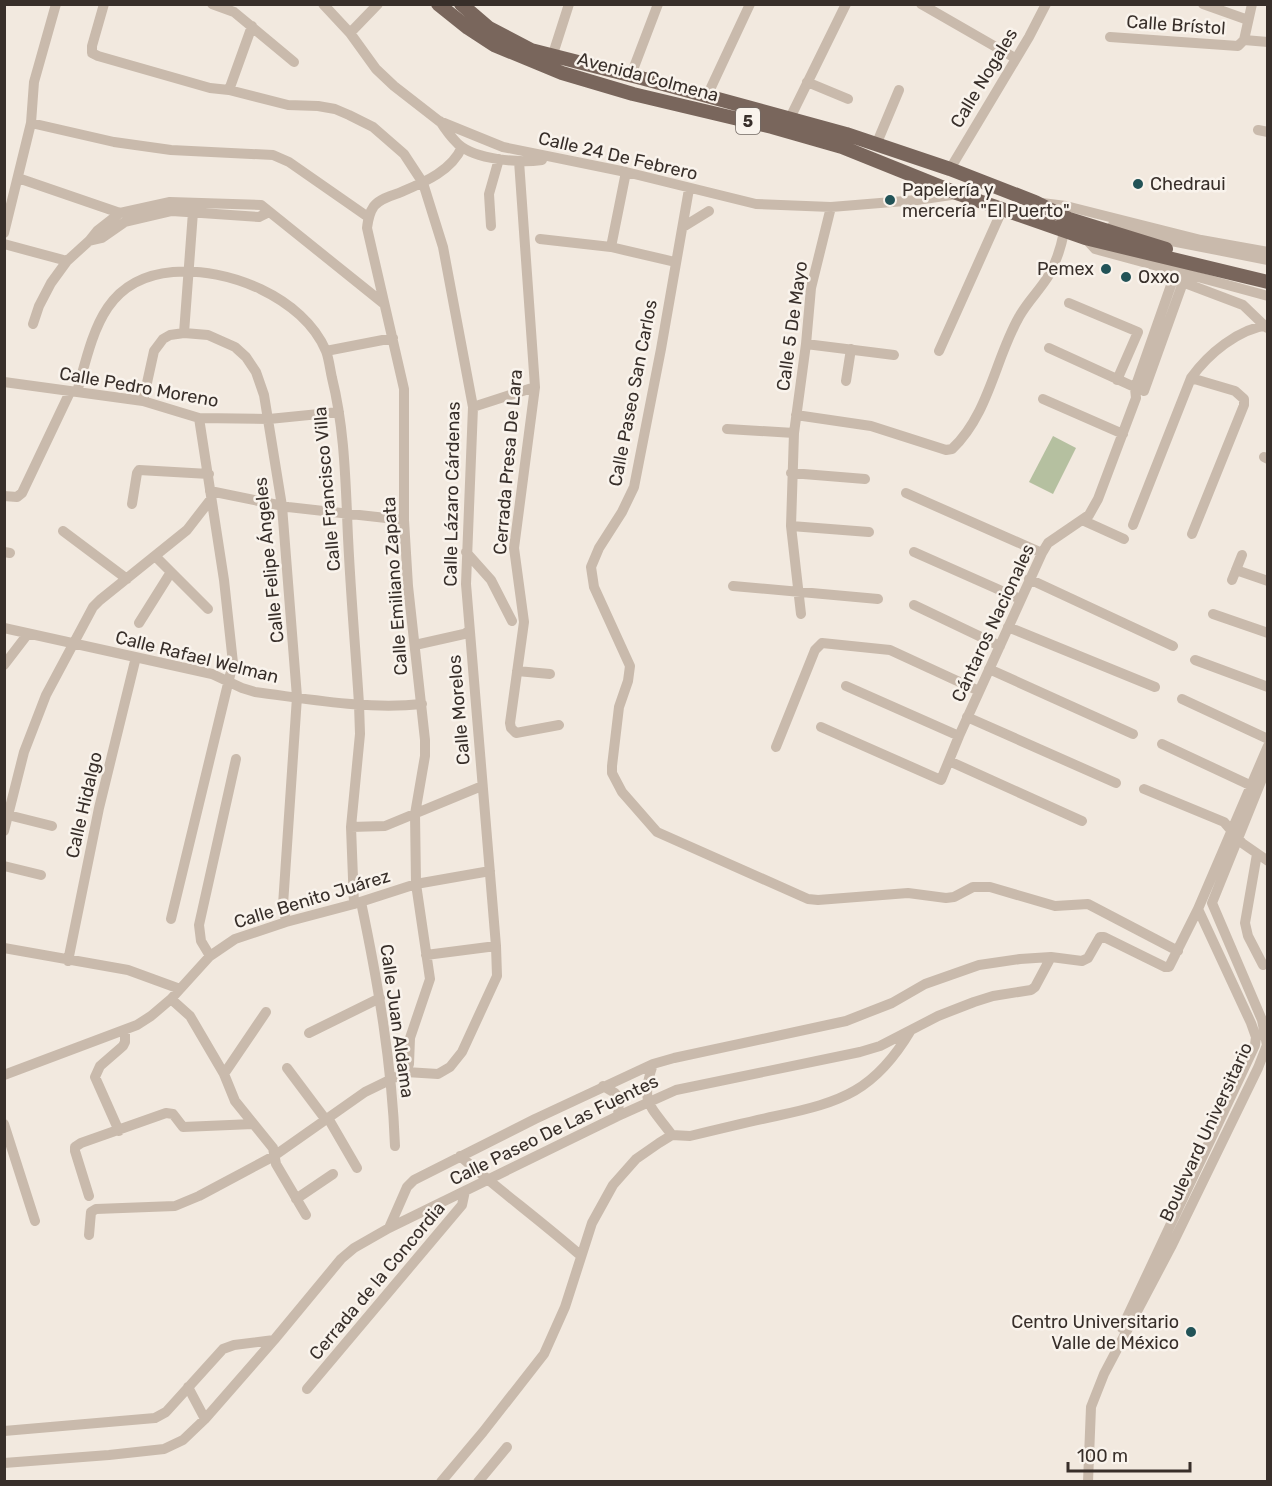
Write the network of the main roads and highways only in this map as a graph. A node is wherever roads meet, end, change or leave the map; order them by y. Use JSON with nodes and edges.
{"nodes":[{"id":1,"x":438,"y":4,"type":"edge"},
{"id":2,"x":461,"y":4,"type":"edge"},
{"id":3,"x":477,"y":10,"type":"edge"},
{"id":4,"x":1066,"y":219,"type":"junction"},
{"id":5,"x":1268,"y":273,"type":"edge"},
{"id":6,"x":1266,"y":292,"type":"edge"}],
"edges":[{"from":1,"to":4,"type":"main road","name":"Avenida Colmena","number":"5"},
{"from":2,"to":3,"type":"main road","name":"Avenida Colmena","number":"5"},
{"from":3,"to":4,"type":"main road","name":"Avenida Colmena","number":"5"},
{"from":4,"to":5,"type":"main road","number":"5"},
{"from":4,"to":6,"type":"main road","number":"5"}]}
